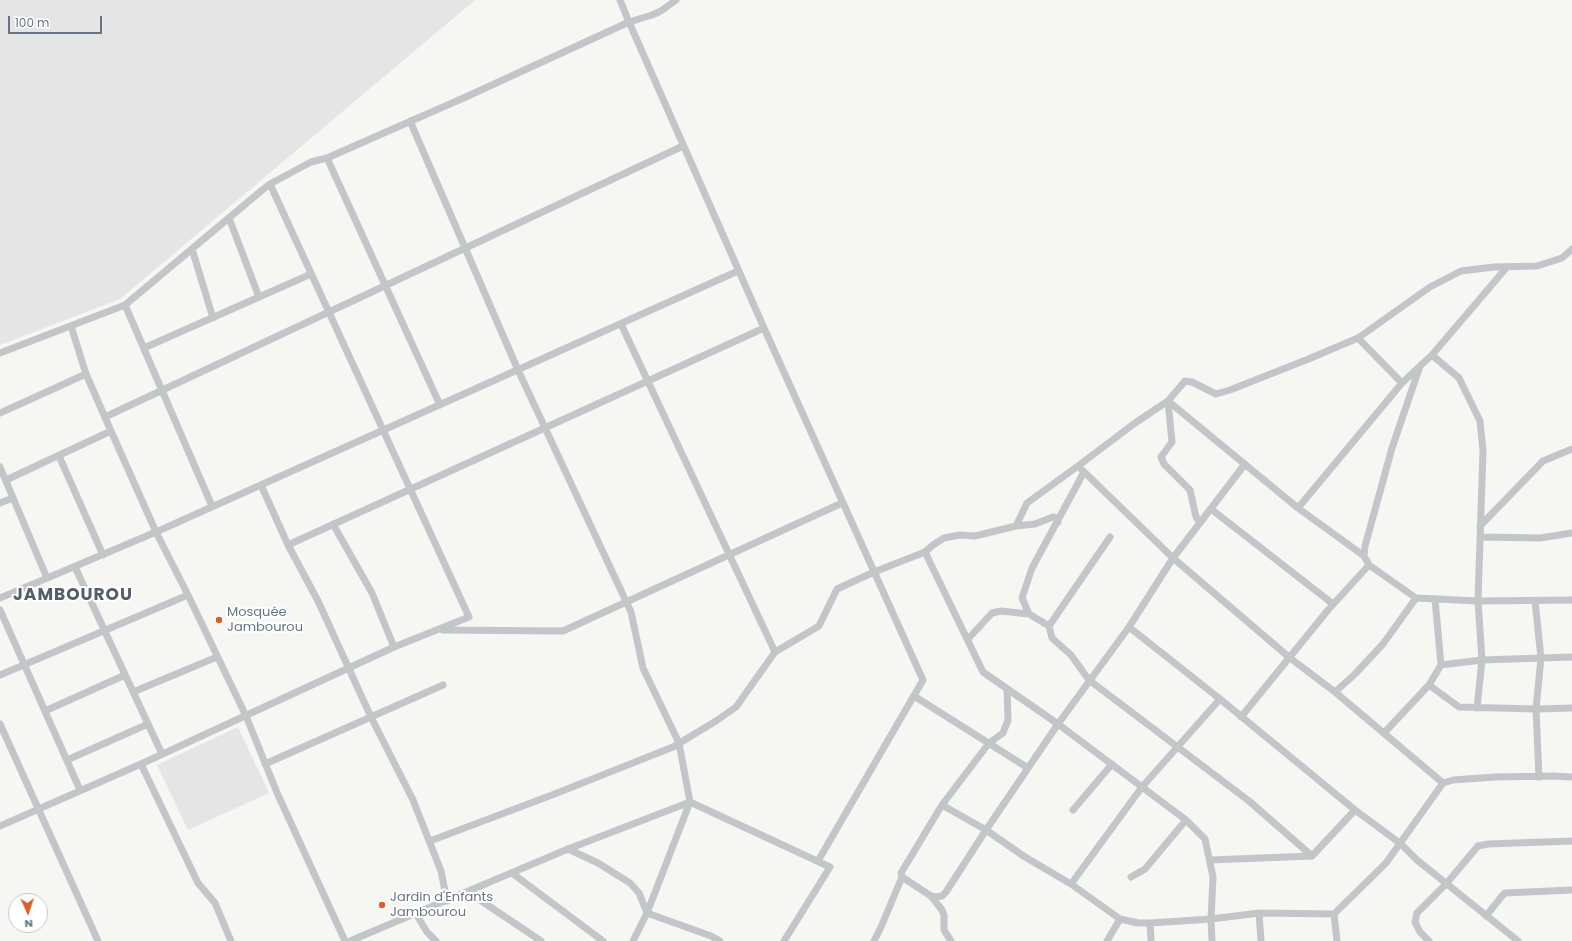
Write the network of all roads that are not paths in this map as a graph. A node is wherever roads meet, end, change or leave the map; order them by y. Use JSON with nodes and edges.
{"nodes":[{"id":1,"x":620,"y":0,"type":"edge"},
{"id":2,"x":676,"y":0,"type":"edge"},
{"id":3,"x":629,"y":22,"type":"junction"},
{"id":4,"x":410,"y":121,"type":"junction"},
{"id":5,"x":683,"y":146,"type":"junction"},
{"id":6,"x":327,"y":158,"type":"junction"},
{"id":7,"x":270,"y":184,"type":"junction"},
{"id":8,"x":229,"y":218,"type":"junction"},
{"id":9,"x":192,"y":249,"type":"junction"},
{"id":10,"x":466,"y":249,"type":"junction"},
{"id":11,"x":1572,"y":250,"type":"edge"},
{"id":12,"x":1507,"y":267,"type":"junction"},
{"id":13,"x":738,"y":271,"type":"junction"},
{"id":14,"x":311,"y":274,"type":"junction"},
{"id":15,"x":386,"y":286,"type":"junction"},
{"id":16,"x":259,"y":297,"type":"junction"},
{"id":17,"x":125,"y":305,"type":"junction"},
{"id":18,"x":329,"y":312,"type":"junction"},
{"id":19,"x":213,"y":318,"type":"junction"},
{"id":20,"x":621,"y":324,"type":"junction"},
{"id":21,"x":71,"y":326,"type":"junction"},
{"id":22,"x":764,"y":328,"type":"junction"},
{"id":23,"x":1358,"y":338,"type":"junction"},
{"id":24,"x":144,"y":348,"type":"junction"},
{"id":25,"x":0,"y":353,"type":"edge"},
{"id":26,"x":1432,"y":356,"type":"junction"},
{"id":27,"x":1420,"y":366,"type":"junction"},
{"id":28,"x":518,"y":370,"type":"junction"},
{"id":29,"x":86,"y":374,"type":"junction"},
{"id":30,"x":648,"y":381,"type":"junction"},
{"id":31,"x":1402,"y":383,"type":"junction"},
{"id":32,"x":162,"y":391,"type":"junction"},
{"id":33,"x":1168,"y":401,"type":"junction"},
{"id":34,"x":440,"y":405,"type":"junction"},
{"id":35,"x":0,"y":413,"type":"edge"},
{"id":36,"x":105,"y":418,"type":"junction"},
{"id":37,"x":546,"y":427,"type":"junction"},
{"id":38,"x":384,"y":430,"type":"junction"},
{"id":39,"x":111,"y":431,"type":"junction"},
{"id":40,"x":1572,"y":449,"type":"edge"},
{"id":41,"x":59,"y":456,"type":"junction"},
{"id":42,"x":1245,"y":464,"type":"junction"},
{"id":43,"x":0,"y":467,"type":"edge"},
{"id":44,"x":1081,"y":469,"type":"junction"},
{"id":45,"x":6,"y":480,"type":"junction"},
{"id":46,"x":261,"y":485,"type":"junction"},
{"id":47,"x":410,"y":489,"type":"junction"},
{"id":48,"x":13,"y":498,"type":"junction"},
{"id":49,"x":0,"y":503,"type":"edge"},
{"id":50,"x":842,"y":503,"type":"junction"},
{"id":51,"x":212,"y":506,"type":"junction"},
{"id":52,"x":1298,"y":508,"type":"junction"},
{"id":53,"x":1211,"y":509,"type":"junction"},
{"id":54,"x":1058,"y":522,"type":"junction"},
{"id":55,"x":1200,"y":523,"type":"junction"},
{"id":56,"x":333,"y":524,"type":"junction"},
{"id":57,"x":1016,"y":526,"type":"junction"},
{"id":58,"x":1480,"y":526,"type":"junction"},
{"id":59,"x":156,"y":532,"type":"junction"},
{"id":60,"x":1572,"y":533,"type":"edge"},
{"id":61,"x":1110,"y":537,"type":"dead end"},
{"id":62,"x":1480,"y":537,"type":"junction"},
{"id":63,"x":288,"y":544,"type":"junction"},
{"id":64,"x":926,"y":552,"type":"junction"},
{"id":65,"x":103,"y":554,"type":"junction"},
{"id":66,"x":729,"y":555,"type":"junction"},
{"id":67,"x":1364,"y":556,"type":"junction"},
{"id":68,"x":1173,"y":558,"type":"junction"},
{"id":69,"x":1369,"y":565,"type":"junction"},
{"id":70,"x":75,"y":566,"type":"junction"},
{"id":71,"x":874,"y":572,"type":"junction"},
{"id":72,"x":47,"y":578,"type":"junction"},
{"id":73,"x":188,"y":595,"type":"junction"},
{"id":74,"x":0,"y":598,"type":"edge"},
{"id":75,"x":1416,"y":598,"type":"junction"},
{"id":76,"x":1435,"y":599,"type":"junction"},
{"id":77,"x":1572,"y":600,"type":"edge"},
{"id":78,"x":1478,"y":601,"type":"junction"},
{"id":79,"x":1535,"y":601,"type":"junction"},
{"id":80,"x":627,"y":602,"type":"junction"},
{"id":81,"x":1334,"y":604,"type":"junction"},
{"id":82,"x":0,"y":610,"type":"edge"},
{"id":83,"x":1029,"y":614,"type":"junction"},
{"id":84,"x":1049,"y":626,"type":"junction"},
{"id":85,"x":1129,"y":627,"type":"junction"},
{"id":86,"x":104,"y":630,"type":"junction"},
{"id":87,"x":441,"y":630,"type":"junction"},
{"id":88,"x":968,"y":639,"type":"junction"},
{"id":89,"x":394,"y":648,"type":"junction"},
{"id":90,"x":775,"y":652,"type":"junction"},
{"id":91,"x":1572,"y":656,"type":"edge"},
{"id":92,"x":217,"y":657,"type":"junction"},
{"id":93,"x":1290,"y":658,"type":"junction"},
{"id":94,"x":1541,"y":658,"type":"junction"},
{"id":95,"x":1482,"y":660,"type":"junction"},
{"id":96,"x":25,"y":665,"type":"junction"},
{"id":97,"x":1441,"y":665,"type":"junction"},
{"id":98,"x":348,"y":669,"type":"junction"},
{"id":99,"x":0,"y":675,"type":"edge"},
{"id":100,"x":125,"y":675,"type":"junction"},
{"id":101,"x":1089,"y":680,"type":"junction"},
{"id":102,"x":443,"y":685,"type":"dead end"},
{"id":103,"x":1428,"y":685,"type":"junction"},
{"id":104,"x":1007,"y":689,"type":"junction"},
{"id":105,"x":133,"y":692,"type":"junction"},
{"id":106,"x":1335,"y":692,"type":"junction"},
{"id":107,"x":914,"y":696,"type":"junction"},
{"id":108,"x":1220,"y":699,"type":"junction"},
{"id":109,"x":1477,"y":708,"type":"junction"},
{"id":110,"x":1572,"y":708,"type":"edge"},
{"id":111,"x":1536,"y":709,"type":"junction"},
{"id":112,"x":46,"y":711,"type":"junction"},
{"id":113,"x":246,"y":716,"type":"junction"},
{"id":114,"x":371,"y":716,"type":"junction"},
{"id":115,"x":1241,"y":717,"type":"junction"},
{"id":116,"x":0,"y":724,"type":"edge"},
{"id":117,"x":148,"y":724,"type":"junction"},
{"id":118,"x":1058,"y":724,"type":"junction"},
{"id":119,"x":1384,"y":733,"type":"junction"},
{"id":120,"x":680,"y":743,"type":"junction"},
{"id":121,"x":989,"y":743,"type":"junction"},
{"id":122,"x":1178,"y":748,"type":"junction"},
{"id":123,"x":162,"y":754,"type":"junction"},
{"id":124,"x":67,"y":760,"type":"junction"},
{"id":125,"x":141,"y":764,"type":"junction"},
{"id":126,"x":265,"y":764,"type":"junction"},
{"id":127,"x":1112,"y":764,"type":"junction"},
{"id":128,"x":1028,"y":768,"type":"junction"},
{"id":129,"x":1539,"y":777,"type":"junction"},
{"id":130,"x":1572,"y":778,"type":"edge"},
{"id":131,"x":1443,"y":783,"type":"junction"},
{"id":132,"x":1142,"y":787,"type":"junction"},
{"id":133,"x":80,"y":790,"type":"junction"},
{"id":134,"x":690,"y":802,"type":"junction"},
{"id":135,"x":942,"y":805,"type":"junction"},
{"id":136,"x":40,"y":809,"type":"junction"},
{"id":137,"x":1073,"y":810,"type":"dead end"},
{"id":138,"x":1355,"y":810,"type":"junction"},
{"id":139,"x":1186,"y":820,"type":"junction"},
{"id":140,"x":0,"y":826,"type":"edge"},
{"id":141,"x":986,"y":830,"type":"junction"},
{"id":142,"x":430,"y":841,"type":"junction"},
{"id":143,"x":1572,"y":841,"type":"edge"},
{"id":144,"x":1401,"y":844,"type":"junction"},
{"id":145,"x":568,"y":849,"type":"junction"},
{"id":146,"x":1312,"y":856,"type":"junction"},
{"id":147,"x":1210,"y":860,"type":"junction"},
{"id":148,"x":818,"y":861,"type":"junction"},
{"id":149,"x":512,"y":873,"type":"junction"},
{"id":150,"x":902,"y":877,"type":"junction"},
{"id":151,"x":1131,"y":877,"type":"dead end"},
{"id":152,"x":1071,"y":884,"type":"junction"},
{"id":153,"x":1446,"y":884,"type":"junction"},
{"id":154,"x":1572,"y":890,"type":"edge"},
{"id":155,"x":468,"y":892,"type":"junction"},
{"id":156,"x":931,"y":896,"type":"junction"},
{"id":157,"x":447,"y":901,"type":"junction"},
{"id":158,"x":647,"y":913,"type":"junction"},
{"id":159,"x":1259,"y":913,"type":"junction"},
{"id":160,"x":416,"y":914,"type":"junction"},
{"id":161,"x":1334,"y":914,"type":"junction"},
{"id":162,"x":1486,"y":916,"type":"junction"},
{"id":163,"x":1120,"y":918,"type":"junction"},
{"id":164,"x":1211,"y":919,"type":"junction"},
{"id":165,"x":1150,"y":923,"type":"junction"},
{"id":166,"x":98,"y":941,"type":"edge"},
{"id":167,"x":231,"y":941,"type":"edge"},
{"id":168,"x":345,"y":941,"type":"edge"},
{"id":169,"x":350,"y":941,"type":"edge"},
{"id":170,"x":436,"y":941,"type":"edge"},
{"id":171,"x":541,"y":941,"type":"edge"},
{"id":172,"x":603,"y":941,"type":"edge"},
{"id":173,"x":633,"y":941,"type":"edge"},
{"id":174,"x":720,"y":941,"type":"edge"},
{"id":175,"x":784,"y":941,"type":"edge"},
{"id":176,"x":874,"y":941,"type":"edge"},
{"id":177,"x":951,"y":941,"type":"edge"},
{"id":178,"x":1107,"y":941,"type":"edge"},
{"id":179,"x":1151,"y":941,"type":"edge"},
{"id":180,"x":1212,"y":941,"type":"edge"},
{"id":181,"x":1261,"y":941,"type":"edge"},
{"id":182,"x":1337,"y":941,"type":"edge"},
{"id":183,"x":1429,"y":941,"type":"edge"},
{"id":184,"x":1518,"y":941,"type":"edge"}],
"edges":[{"from":1,"to":3,"type":"street"},
{"from":2,"to":3,"type":"street"},
{"from":3,"to":4,"type":"street"},
{"from":3,"to":5,"type":"street"},
{"from":4,"to":6,"type":"street"},
{"from":4,"to":10,"type":"street"},
{"from":5,"to":10,"type":"street"},
{"from":5,"to":13,"type":"street"},
{"from":6,"to":7,"type":"street"},
{"from":6,"to":15,"type":"street"},
{"from":7,"to":8,"type":"street"},
{"from":7,"to":14,"type":"street"},
{"from":8,"to":9,"type":"street"},
{"from":8,"to":16,"type":"street"},
{"from":9,"to":17,"type":"street"},
{"from":9,"to":19,"type":"street"},
{"from":10,"to":15,"type":"street"},
{"from":10,"to":28,"type":"street"},
{"from":11,"to":12,"type":"street"},
{"from":12,"to":23,"type":"street"},
{"from":12,"to":26,"type":"street"},
{"from":13,"to":20,"type":"street"},
{"from":13,"to":22,"type":"street"},
{"from":14,"to":16,"type":"street"},
{"from":14,"to":18,"type":"street"},
{"from":15,"to":18,"type":"street"},
{"from":15,"to":34,"type":"street"},
{"from":16,"to":19,"type":"street"},
{"from":17,"to":21,"type":"street"},
{"from":17,"to":24,"type":"street"},
{"from":18,"to":32,"type":"street"},
{"from":18,"to":38,"type":"street"},
{"from":19,"to":24,"type":"street"},
{"from":20,"to":28,"type":"street"},
{"from":20,"to":30,"type":"street"},
{"from":21,"to":25,"type":"street"},
{"from":21,"to":29,"type":"street"},
{"from":22,"to":30,"type":"street"},
{"from":22,"to":50,"type":"street"},
{"from":23,"to":31,"type":"street"},
{"from":23,"to":33,"type":"street"},
{"from":24,"to":32,"type":"street"},
{"from":26,"to":27,"type":"street"},
{"from":26,"to":58,"type":"street"},
{"from":27,"to":31,"type":"street"},
{"from":27,"to":67,"type":"street"},
{"from":28,"to":34,"type":"street"},
{"from":28,"to":37,"type":"street"},
{"from":29,"to":35,"type":"street"},
{"from":29,"to":36,"type":"street"},
{"from":30,"to":37,"type":"street"},
{"from":30,"to":66,"type":"street"},
{"from":31,"to":52,"type":"street"},
{"from":32,"to":36,"type":"street"},
{"from":32,"to":51,"type":"street"},
{"from":33,"to":42,"type":"street"},
{"from":33,"to":44,"type":"street"},
{"from":33,"to":55,"type":"street"},
{"from":34,"to":38,"type":"street"},
{"from":36,"to":39,"type":"street"},
{"from":37,"to":47,"type":"street"},
{"from":37,"to":80,"type":"street"},
{"from":38,"to":46,"type":"street"},
{"from":38,"to":47,"type":"street"},
{"from":39,"to":41,"type":"street"},
{"from":39,"to":59,"type":"street"},
{"from":40,"to":58,"type":"street"},
{"from":41,"to":45,"type":"street"},
{"from":41,"to":65,"type":"street"},
{"from":42,"to":52,"type":"street"},
{"from":42,"to":53,"type":"street"},
{"from":43,"to":45,"type":"street"},
{"from":44,"to":54,"type":"street"},
{"from":44,"to":57,"type":"street"},
{"from":44,"to":68,"type":"street"},
{"from":45,"to":48,"type":"street"},
{"from":46,"to":51,"type":"street"},
{"from":46,"to":63,"type":"street"},
{"from":47,"to":56,"type":"street"},
{"from":47,"to":87,"type":"street"},
{"from":48,"to":49,"type":"street"},
{"from":48,"to":72,"type":"street"},
{"from":50,"to":66,"type":"street"},
{"from":50,"to":71,"type":"street"},
{"from":51,"to":59,"type":"street"},
{"from":52,"to":67,"type":"street"},
{"from":53,"to":55,"type":"street"},
{"from":53,"to":81,"type":"street"},
{"from":54,"to":57,"type":"street"},
{"from":54,"to":83,"type":"street"},
{"from":55,"to":68,"type":"street"},
{"from":56,"to":63,"type":"street"},
{"from":56,"to":89,"type":"street"},
{"from":57,"to":64,"type":"street"},
{"from":58,"to":62,"type":"street"},
{"from":59,"to":65,"type":"street"},
{"from":59,"to":73,"type":"street"},
{"from":60,"to":62,"type":"street"},
{"from":61,"to":84,"type":"street"},
{"from":62,"to":78,"type":"street"},
{"from":63,"to":98,"type":"street"},
{"from":64,"to":71,"type":"street"},
{"from":64,"to":88,"type":"street"},
{"from":65,"to":70,"type":"street"},
{"from":66,"to":80,"type":"street"},
{"from":66,"to":90,"type":"street"},
{"from":67,"to":69,"type":"street"},
{"from":68,"to":85,"type":"street"},
{"from":68,"to":93,"type":"street"},
{"from":69,"to":75,"type":"street"},
{"from":69,"to":81,"type":"street"},
{"from":70,"to":72,"type":"street"},
{"from":70,"to":86,"type":"street"},
{"from":71,"to":90,"type":"street"},
{"from":71,"to":107,"type":"street"},
{"from":72,"to":74,"type":"street"},
{"from":73,"to":86,"type":"street"},
{"from":73,"to":92,"type":"street"},
{"from":75,"to":76,"type":"street"},
{"from":75,"to":106,"type":"street"},
{"from":76,"to":78,"type":"street"},
{"from":76,"to":97,"type":"street"},
{"from":77,"to":79,"type":"street"},
{"from":78,"to":79,"type":"street"},
{"from":78,"to":95,"type":"street"},
{"from":79,"to":94,"type":"street"},
{"from":80,"to":87,"type":"street"},
{"from":80,"to":120,"type":"street"},
{"from":81,"to":93,"type":"street"},
{"from":82,"to":96,"type":"street"},
{"from":83,"to":84,"type":"street"},
{"from":83,"to":88,"type":"street"},
{"from":84,"to":101,"type":"street"},
{"from":85,"to":101,"type":"street"},
{"from":85,"to":108,"type":"street"},
{"from":86,"to":96,"type":"street"},
{"from":86,"to":100,"type":"street"},
{"from":87,"to":89,"type":"street"},
{"from":88,"to":104,"type":"street"},
{"from":89,"to":98,"type":"street"},
{"from":90,"to":120,"type":"street"},
{"from":91,"to":94,"type":"street"},
{"from":92,"to":105,"type":"street"},
{"from":92,"to":113,"type":"street"},
{"from":93,"to":106,"type":"street"},
{"from":93,"to":115,"type":"street"},
{"from":94,"to":95,"type":"street"},
{"from":94,"to":111,"type":"street"},
{"from":95,"to":97,"type":"street"},
{"from":95,"to":109,"type":"street"},
{"from":96,"to":99,"type":"street"},
{"from":96,"to":112,"type":"street"},
{"from":97,"to":103,"type":"street"},
{"from":98,"to":113,"type":"street"},
{"from":98,"to":114,"type":"street"},
{"from":100,"to":105,"type":"street"},
{"from":100,"to":112,"type":"street"},
{"from":101,"to":118,"type":"street"},
{"from":101,"to":122,"type":"street"},
{"from":102,"to":114,"type":"street"},
{"from":103,"to":109,"type":"street"},
{"from":103,"to":119,"type":"street"},
{"from":104,"to":118,"type":"street"},
{"from":104,"to":121,"type":"street"},
{"from":105,"to":117,"type":"street"},
{"from":106,"to":119,"type":"street"},
{"from":107,"to":121,"type":"street"},
{"from":107,"to":148,"type":"street"},
{"from":108,"to":115,"type":"street"},
{"from":108,"to":122,"type":"street"},
{"from":109,"to":111,"type":"street"},
{"from":110,"to":111,"type":"street"},
{"from":111,"to":129,"type":"street"},
{"from":112,"to":124,"type":"street"},
{"from":113,"to":123,"type":"street"},
{"from":113,"to":126,"type":"street"},
{"from":114,"to":126,"type":"street"},
{"from":114,"to":142,"type":"street"},
{"from":115,"to":138,"type":"street"},
{"from":116,"to":136,"type":"street"},
{"from":117,"to":123,"type":"street"},
{"from":117,"to":124,"type":"street"},
{"from":118,"to":127,"type":"street"},
{"from":118,"to":128,"type":"street"},
{"from":119,"to":131,"type":"street"},
{"from":120,"to":134,"type":"street"},
{"from":120,"to":142,"type":"street"},
{"from":121,"to":128,"type":"street"},
{"from":121,"to":135,"type":"street"},
{"from":122,"to":132,"type":"street"},
{"from":122,"to":146,"type":"street"},
{"from":123,"to":125,"type":"street"},
{"from":124,"to":133,"type":"street"},
{"from":125,"to":133,"type":"street"},
{"from":125,"to":167,"type":"street"},
{"from":126,"to":168,"type":"street"},
{"from":127,"to":132,"type":"street"},
{"from":127,"to":137,"type":"street"},
{"from":128,"to":141,"type":"street"},
{"from":129,"to":130,"type":"street"},
{"from":129,"to":131,"type":"street"},
{"from":131,"to":144,"type":"street"},
{"from":132,"to":139,"type":"street"},
{"from":132,"to":152,"type":"street"},
{"from":133,"to":136,"type":"street"},
{"from":134,"to":145,"type":"street"},
{"from":134,"to":148,"type":"street"},
{"from":134,"to":158,"type":"street"},
{"from":135,"to":141,"type":"street"},
{"from":135,"to":150,"type":"street"},
{"from":136,"to":140,"type":"street"},
{"from":136,"to":166,"type":"street"},
{"from":138,"to":144,"type":"street"},
{"from":138,"to":146,"type":"street"},
{"from":139,"to":147,"type":"street"},
{"from":139,"to":151,"type":"street"},
{"from":141,"to":152,"type":"street"},
{"from":141,"to":156,"type":"street"},
{"from":142,"to":157,"type":"street"},
{"from":143,"to":153,"type":"street"},
{"from":144,"to":153,"type":"street"},
{"from":144,"to":161,"type":"street"},
{"from":145,"to":149,"type":"street"},
{"from":145,"to":158,"type":"street"},
{"from":146,"to":147,"type":"street"},
{"from":147,"to":164,"type":"street"},
{"from":148,"to":175,"type":"street"},
{"from":149,"to":155,"type":"street"},
{"from":149,"to":172,"type":"street"},
{"from":150,"to":156,"type":"street"},
{"from":150,"to":176,"type":"street"},
{"from":152,"to":163,"type":"street"},
{"from":153,"to":162,"type":"street"},
{"from":153,"to":183,"type":"street"},
{"from":154,"to":162,"type":"street"},
{"from":155,"to":157,"type":"street"},
{"from":155,"to":171,"type":"street"},
{"from":156,"to":177,"type":"street"},
{"from":157,"to":160,"type":"street"},
{"from":158,"to":173,"type":"street"},
{"from":158,"to":174,"type":"street"},
{"from":159,"to":161,"type":"street"},
{"from":159,"to":164,"type":"street"},
{"from":159,"to":181,"type":"street"},
{"from":160,"to":169,"type":"street"},
{"from":160,"to":170,"type":"street"},
{"from":161,"to":182,"type":"street"},
{"from":162,"to":184,"type":"street"},
{"from":163,"to":165,"type":"street"},
{"from":163,"to":178,"type":"street"},
{"from":164,"to":165,"type":"street"},
{"from":164,"to":180,"type":"street"},
{"from":165,"to":179,"type":"street"}]}
